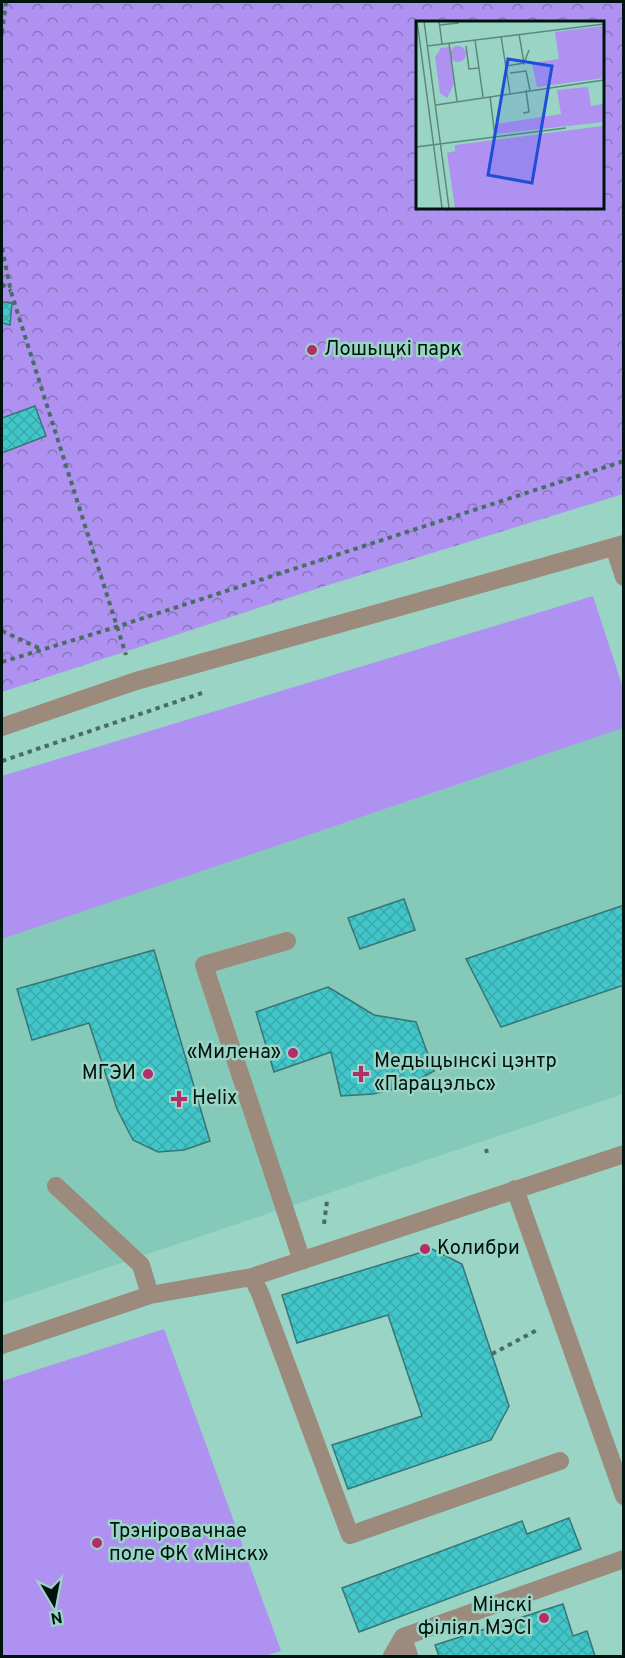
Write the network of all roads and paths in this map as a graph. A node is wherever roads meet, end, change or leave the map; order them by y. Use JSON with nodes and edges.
{"nodes":[{"id":1,"x":6,"y":2,"type":"edge"},
{"id":2,"x":2,"y":33,"type":"edge"},
{"id":3,"x":2,"y":248,"type":"edge"},
{"id":4,"x":2,"y":284,"type":"edge"},
{"id":5,"x":11,"y":292,"type":"junction"},
{"id":6,"x":624,"y":461,"type":"edge"},
{"id":7,"x":619,"y":545,"type":"edge"},
{"id":8,"x":624,"y":577,"type":"edge"},
{"id":9,"x":116,"y":627,"type":"junction"},
{"id":10,"x":2,"y":631,"type":"edge"},
{"id":11,"x":42,"y":649,"type":"junction"},
{"id":12,"x":2,"y":662,"type":"edge"},
{"id":13,"x":136,"y":681,"type":"junction"},
{"id":14,"x":212,"y":691,"type":"dead end"},
{"id":15,"x":2,"y":727,"type":"edge"},
{"id":16,"x":2,"y":761,"type":"edge"},
{"id":17,"x":287,"y":941,"type":"dead end"},
{"id":18,"x":624,"y":1154,"type":"edge"},
{"id":19,"x":56,"y":1186,"type":"dead end"},
{"id":20,"x":515,"y":1189,"type":"junction"},
{"id":21,"x":327,"y":1201,"type":"dead end"},
{"id":22,"x":324,"y":1225,"type":"dead end"},
{"id":23,"x":302,"y":1261,"type":"junction"},
{"id":24,"x":252,"y":1277,"type":"junction"},
{"id":25,"x":150,"y":1295,"type":"junction"},
{"id":26,"x":563,"y":1321,"type":"junction"},
{"id":27,"x":2,"y":1345,"type":"edge"},
{"id":28,"x":492,"y":1354,"type":"dead end"},
{"id":29,"x":560,"y":1461,"type":"dead end"},
{"id":30,"x":624,"y":1496,"type":"edge"},
{"id":31,"x":624,"y":1558,"type":"edge"},
{"id":32,"x":403,"y":1637,"type":"junction"},
{"id":33,"x":392,"y":1656,"type":"edge"},
{"id":34,"x":410,"y":1656,"type":"edge"}],
"edges":[{"from":1,"to":2,"type":"path"},
{"from":3,"to":5,"type":"path"},
{"from":4,"to":5,"type":"path"},
{"from":5,"to":9,"type":"path"},
{"from":6,"to":9,"type":"path"},
{"from":7,"to":8,"type":"lane"},
{"from":7,"to":13,"type":"lane"},
{"from":9,"to":11,"type":"path"},
{"from":9,"to":13,"type":"path"},
{"from":10,"to":11,"type":"path"},
{"from":11,"to":12,"type":"path"},
{"from":13,"to":15,"type":"lane"},
{"from":14,"to":16,"type":"path"},
{"from":17,"to":23,"type":"lane"},
{"from":18,"to":20,"type":"lane"},
{"from":19,"to":25,"type":"lane"},
{"from":20,"to":23,"type":"lane"},
{"from":20,"to":26,"type":"lane"},
{"from":21,"to":22,"type":"path"},
{"from":23,"to":24,"type":"lane"},
{"from":24,"to":25,"type":"lane"},
{"from":24,"to":29,"type":"lane"},
{"from":25,"to":27,"type":"lane"},
{"from":26,"to":28,"type":"path"},
{"from":26,"to":30,"type":"lane"},
{"from":31,"to":32,"type":"lane"},
{"from":32,"to":33,"type":"lane"},
{"from":32,"to":34,"type":"lane"}]}
